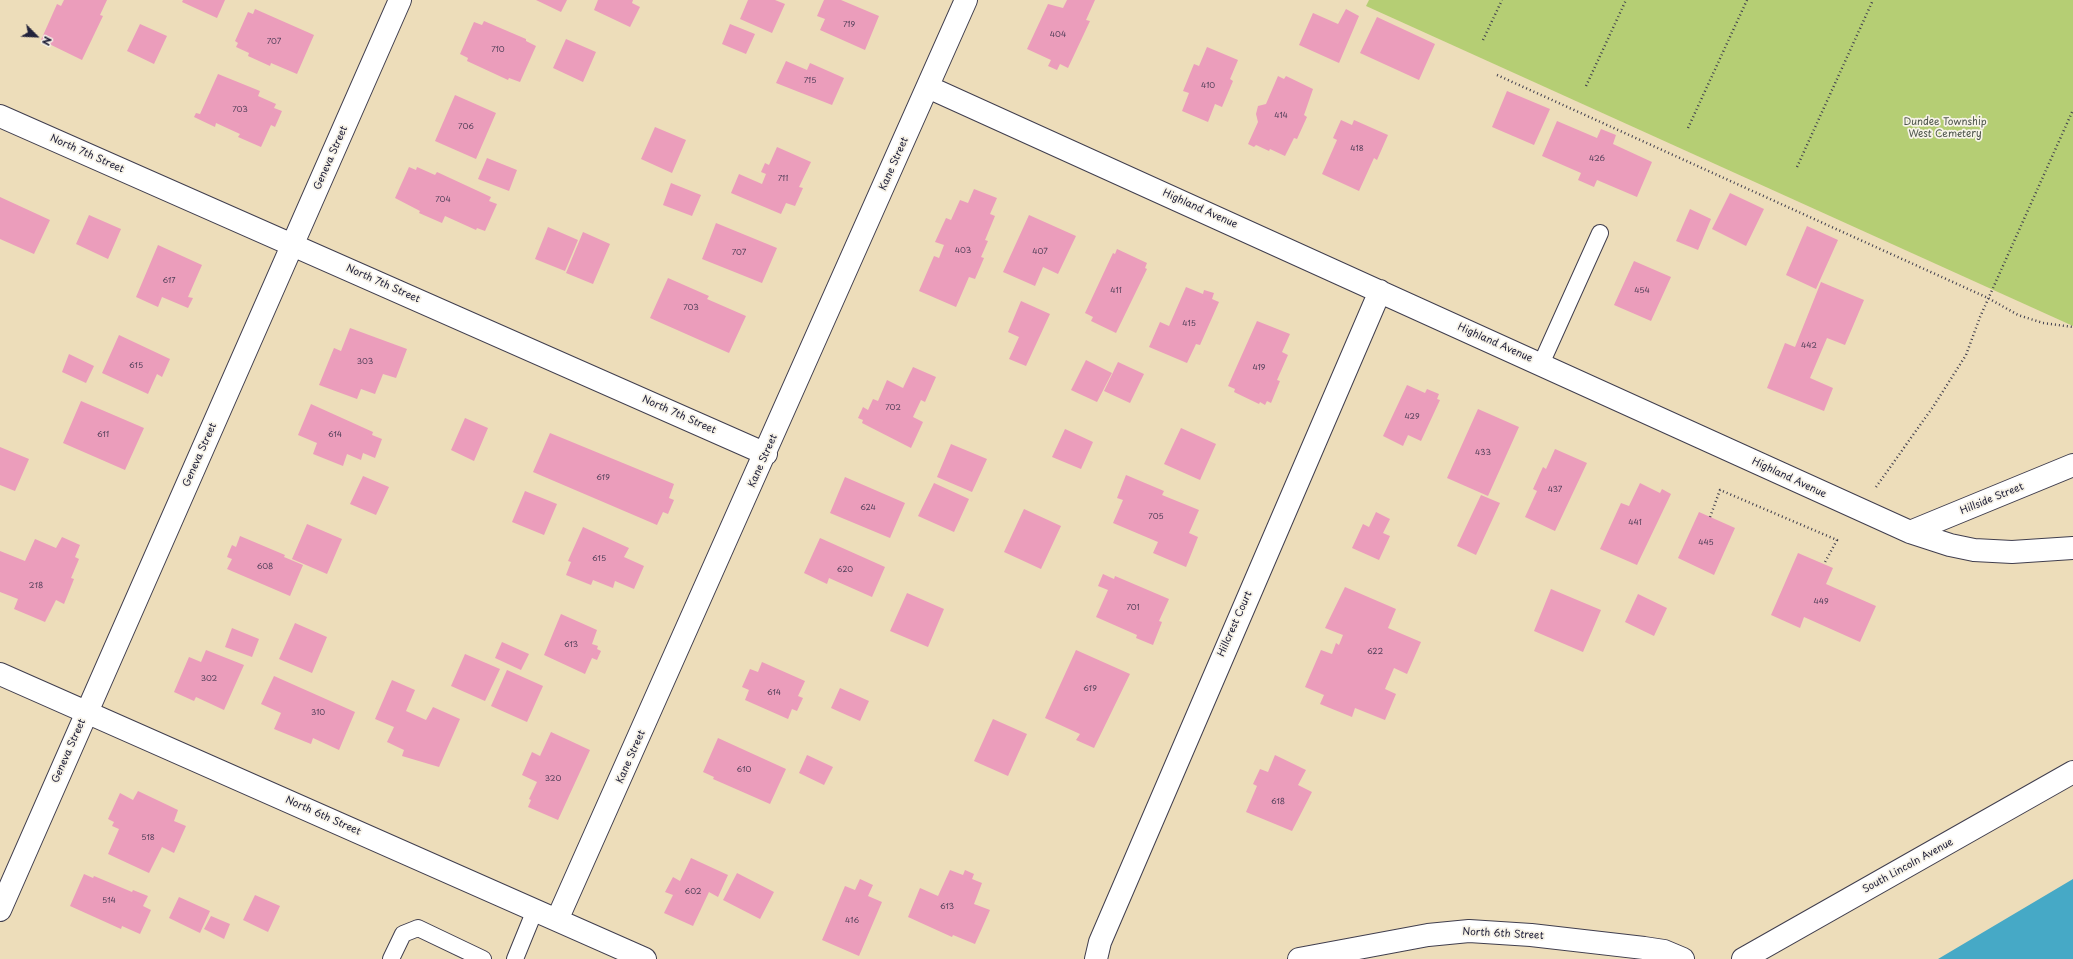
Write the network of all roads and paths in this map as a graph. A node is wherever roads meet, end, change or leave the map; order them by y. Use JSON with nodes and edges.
{"nodes":[{"id":1,"x":400,"y":0,"type":"edge"},
{"id":2,"x":966,"y":0,"type":"edge"},
{"id":3,"x":1502,"y":0,"type":"edge"},
{"id":4,"x":1626,"y":0,"type":"edge"},
{"id":5,"x":1747,"y":0,"type":"edge"},
{"id":6,"x":1873,"y":0,"type":"edge"},
{"id":7,"x":1483,"y":40,"type":"dead end"},
{"id":8,"x":1497,"y":75,"type":"dead end"},
{"id":9,"x":1586,"y":86,"type":"dead end"},
{"id":10,"x":928,"y":87,"type":"junction"},
{"id":11,"x":2073,"y":110,"type":"edge"},
{"id":12,"x":0,"y":116,"type":"edge"},
{"id":13,"x":1688,"y":128,"type":"dead end"},
{"id":14,"x":1797,"y":167,"type":"dead end"},
{"id":15,"x":1600,"y":233,"type":"dead end"},
{"id":16,"x":294,"y":244,"type":"junction"},
{"id":17,"x":1380,"y":291,"type":"junction"},
{"id":18,"x":1988,"y":298,"type":"junction"},
{"id":19,"x":2073,"y":327,"type":"edge"},
{"id":20,"x":1541,"y":364,"type":"junction"},
{"id":21,"x":766,"y":454,"type":"junction"},
{"id":22,"x":2073,"y":465,"type":"edge"},
{"id":23,"x":1859,"y":510,"type":"junction"},
{"id":24,"x":1710,"y":517,"type":"dead end"},
{"id":25,"x":1910,"y":532,"type":"junction"},
{"id":26,"x":2073,"y":548,"type":"edge"},
{"id":27,"x":1824,"y":564,"type":"dead end"},
{"id":28,"x":0,"y":674,"type":"edge"},
{"id":29,"x":86,"y":712,"type":"junction"},
{"id":30,"x":2073,"y":772,"type":"edge"},
{"id":31,"x":0,"y":910,"type":"edge"},
{"id":32,"x":535,"y":910,"type":"junction"},
{"id":33,"x":557,"y":920,"type":"junction"},
{"id":34,"x":391,"y":959,"type":"edge"},
{"id":35,"x":483,"y":959,"type":"edge"},
{"id":36,"x":515,"y":959,"type":"edge"},
{"id":37,"x":645,"y":959,"type":"edge"},
{"id":38,"x":1096,"y":959,"type":"edge"},
{"id":39,"x":1299,"y":959,"type":"edge"},
{"id":40,"x":1683,"y":959,"type":"edge"},
{"id":41,"x":1743,"y":959,"type":"edge"}],
"edges":[{"from":1,"to":16,"type":"street","name":"Geneva Street"},
{"from":2,"to":10,"type":"street","name":"Kane Street"},
{"from":3,"to":7,"type":"path"},
{"from":4,"to":9,"type":"path"},
{"from":5,"to":13,"type":"path"},
{"from":6,"to":14,"type":"path"},
{"from":8,"to":18,"type":"path"},
{"from":10,"to":17,"type":"street","name":"Highland Avenue"},
{"from":10,"to":21,"type":"street","name":"Kane Street"},
{"from":11,"to":18,"type":"path"},
{"from":12,"to":16,"type":"street","name":"North 7th Street"},
{"from":15,"to":20,"type":"lane"},
{"from":16,"to":21,"type":"street","name":"North 7th Street"},
{"from":16,"to":29,"type":"street","name":"Geneva Street"},
{"from":17,"to":20,"type":"street","name":"Highland Avenue"},
{"from":17,"to":38,"type":"street","name":"Hillcrest Court"},
{"from":18,"to":19,"type":"path"},
{"from":18,"to":23,"type":"path"},
{"from":20,"to":23,"type":"street","name":"Highland Avenue"},
{"from":21,"to":33,"type":"street","name":"Kane Street"},
{"from":22,"to":25,"type":"street","name":"Hillside Street"},
{"from":23,"to":25,"type":"street","name":"Highland Avenue"},
{"from":24,"to":27,"type":"path"},
{"from":25,"to":26,"type":"street","name":"Highland Avenue"},
{"from":28,"to":29,"type":"street","name":"North 6th Street"},
{"from":29,"to":31,"type":"street","name":"Geneva Street"},
{"from":29,"to":32,"type":"street","name":"North 6th Street"},
{"from":30,"to":41,"type":"street","name":"South Lincoln Avenue"},
{"from":32,"to":33,"type":"street","name":"North 6th Street"},
{"from":32,"to":36,"type":"lane"},
{"from":33,"to":37,"type":"street","name":"North 6th Street"},
{"from":34,"to":35,"type":"lane"},
{"from":39,"to":40,"type":"street","name":"North 6th Street"}]}
